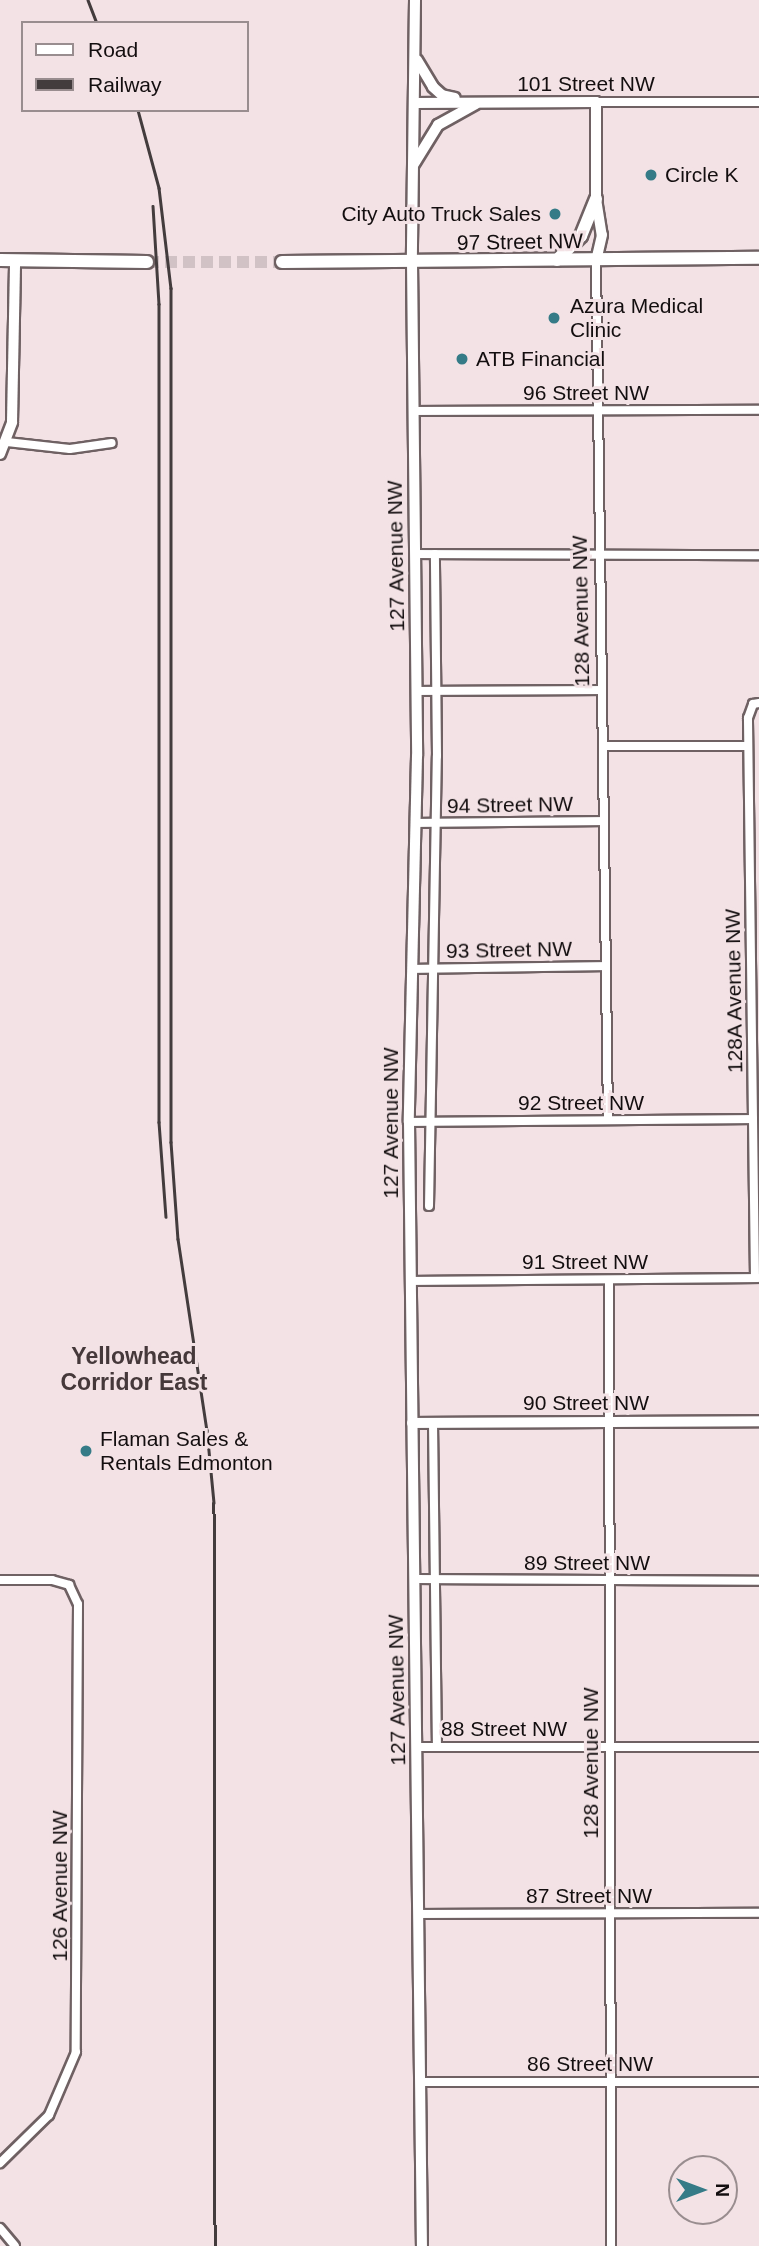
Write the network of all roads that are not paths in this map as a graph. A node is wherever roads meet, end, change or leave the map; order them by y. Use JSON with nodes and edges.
{"nodes":[{"id":1,"x":415,"y":0,"type":"edge"},
{"id":2,"x":415,"y":54,"type":"junction"},
{"id":3,"x":596,"y":102,"type":"junction"},
{"id":4,"x":759,"y":102,"type":"edge"},
{"id":5,"x":414,"y":103,"type":"junction"},
{"id":6,"x":478,"y":103,"type":"junction"},
{"id":7,"x":412,"y":165,"type":"junction"},
{"id":8,"x":596,"y":199,"type":"junction"},
{"id":9,"x":759,"y":258,"type":"edge"},
{"id":10,"x":0,"y":260,"type":"edge"},
{"id":11,"x":557,"y":260,"type":"junction"},
{"id":12,"x":598,"y":260,"type":"junction"},
{"id":13,"x":15,"y":261,"type":"junction"},
{"id":14,"x":146,"y":262,"type":"tunnel mouth"},
{"id":15,"x":282,"y":262,"type":"tunnel mouth"},
{"id":16,"x":412,"y":262,"type":"junction"},
{"id":17,"x":598,"y":410,"type":"junction"},
{"id":18,"x":759,"y":410,"type":"edge"},
{"id":19,"x":413,"y":411,"type":"junction"},
{"id":20,"x":7,"y":442,"type":"junction"},
{"id":21,"x":113,"y":443,"type":"dead end"},
{"id":22,"x":0,"y":454,"type":"edge"},
{"id":23,"x":415,"y":554,"type":"junction"},
{"id":24,"x":435,"y":554,"type":"junction"},
{"id":25,"x":600,"y":554,"type":"junction"},
{"id":26,"x":759,"y":555,"type":"edge"},
{"id":27,"x":602,"y":690,"type":"junction"},
{"id":28,"x":416,"y":691,"type":"junction"},
{"id":29,"x":436,"y":691,"type":"junction"},
{"id":30,"x":756,"y":703,"type":"edge"},
{"id":31,"x":603,"y":746,"type":"junction"},
{"id":32,"x":748,"y":746,"type":"junction"},
{"id":33,"x":749,"y":804,"type":"junction"},
{"id":34,"x":759,"y":804,"type":"edge"},
{"id":35,"x":604,"y":821,"type":"junction"},
{"id":36,"x":416,"y":823,"type":"junction"},
{"id":37,"x":435,"y":823,"type":"junction"},
{"id":38,"x":755,"y":945,"type":"edge"},
{"id":39,"x":606,"y":966,"type":"junction"},
{"id":40,"x":412,"y":969,"type":"junction"},
{"id":41,"x":432,"y":969,"type":"junction"},
{"id":42,"x":753,"y":1119,"type":"junction"},
{"id":43,"x":608,"y":1120,"type":"junction"},
{"id":44,"x":409,"y":1122,"type":"junction"},
{"id":45,"x":428,"y":1122,"type":"junction"},
{"id":46,"x":429,"y":1206,"type":"dead end"},
{"id":47,"x":757,"y":1278,"type":"edge"},
{"id":48,"x":609,"y":1280,"type":"junction"},
{"id":49,"x":411,"y":1281,"type":"junction"},
{"id":50,"x":759,"y":1421,"type":"edge"},
{"id":51,"x":610,"y":1422,"type":"junction"},
{"id":52,"x":412,"y":1423,"type":"junction"},
{"id":53,"x":433,"y":1423,"type":"junction"},
{"id":54,"x":415,"y":1579,"type":"junction"},
{"id":55,"x":0,"y":1580,"type":"edge"},
{"id":56,"x":435,"y":1580,"type":"junction"},
{"id":57,"x":610,"y":1581,"type":"junction"},
{"id":58,"x":759,"y":1581,"type":"edge"},
{"id":59,"x":417,"y":1747,"type":"junction"},
{"id":60,"x":437,"y":1747,"type":"junction"},
{"id":61,"x":610,"y":1747,"type":"junction"},
{"id":62,"x":759,"y":1747,"type":"edge"},
{"id":63,"x":759,"y":1913,"type":"edge"},
{"id":64,"x":419,"y":1914,"type":"junction"},
{"id":65,"x":610,"y":1914,"type":"junction"},
{"id":66,"x":420,"y":2082,"type":"junction"},
{"id":67,"x":611,"y":2082,"type":"junction"},
{"id":68,"x":759,"y":2082,"type":"edge"},
{"id":69,"x":0,"y":2163,"type":"edge"},
{"id":70,"x":0,"y":2228,"type":"edge"},
{"id":71,"x":15,"y":2246,"type":"edge"},
{"id":72,"x":422,"y":2246,"type":"edge"},
{"id":73,"x":611,"y":2246,"type":"edge"}],
"edges":[{"from":1,"to":2,"type":"main road","name":"127 Avenue NW"},
{"from":2,"to":5,"type":"main road","name":"127 Avenue NW"},
{"from":2,"to":6,"type":"main road"},
{"from":3,"to":4,"type":"street","name":"101 Street NW"},
{"from":3,"to":6,"type":"main road","name":"101 Street NW"},
{"from":3,"to":8,"type":"main road","name":"128 Avenue NW"},
{"from":5,"to":6,"type":"main road","name":"101 Street NW"},
{"from":5,"to":7,"type":"main road","name":"127 Avenue NW"},
{"from":6,"to":7,"type":"main road"},
{"from":7,"to":16,"type":"main road","name":"127 Avenue NW"},
{"from":8,"to":11,"type":"main road"},
{"from":8,"to":12,"type":"main road","name":"128 Avenue NW"},
{"from":9,"to":12,"type":"main road","name":"97 Street NW"},
{"from":10,"to":13,"type":"main road"},
{"from":11,"to":12,"type":"main road","name":"97 Street NW"},
{"from":11,"to":16,"type":"main road","name":"97 Street NW"},
{"from":12,"to":17,"type":"street","name":"128 Avenue NW"},
{"from":13,"to":14,"type":"main road"},
{"from":13,"to":20,"type":"main road"},
{"from":15,"to":16,"type":"main road","name":"97 Street NW"},
{"from":16,"to":19,"type":"main road","name":"127 Avenue NW"},
{"from":17,"to":18,"type":"street","name":"96 Street NW"},
{"from":17,"to":19,"type":"street","name":"96 Street NW"},
{"from":17,"to":25,"type":"street","name":"128 Avenue NW"},
{"from":19,"to":23,"type":"main road","name":"127 Avenue NW"},
{"from":20,"to":21,"type":"street"},
{"from":20,"to":22,"type":"main road"},
{"from":23,"to":24,"type":"street"},
{"from":23,"to":28,"type":"main road","name":"127 Avenue NW"},
{"from":24,"to":25,"type":"street"},
{"from":24,"to":29,"type":"street","name":"127 Avenue NW"},
{"from":25,"to":26,"type":"street"},
{"from":25,"to":27,"type":"street","name":"128 Avenue NW"},
{"from":27,"to":29,"type":"street"},
{"from":27,"to":31,"type":"street","name":"128 Avenue NW"},
{"from":28,"to":29,"type":"street"},
{"from":28,"to":36,"type":"main road","name":"127 Avenue NW"},
{"from":29,"to":37,"type":"street","name":"127 Avenue NW"},
{"from":30,"to":32,"type":"street","name":"128A Avenue NW"},
{"from":31,"to":32,"type":"street"},
{"from":31,"to":35,"type":"street","name":"128 Avenue NW"},
{"from":32,"to":33,"type":"street","name":"128A Avenue NW"},
{"from":33,"to":34,"type":"street"},
{"from":33,"to":38,"type":"street","name":"128A Avenue NW"},
{"from":35,"to":37,"type":"street","name":"94 Street NW"},
{"from":35,"to":39,"type":"street","name":"128 Avenue NW"},
{"from":36,"to":37,"type":"street","name":"94 Street NW"},
{"from":36,"to":40,"type":"main road","name":"127 Avenue NW"},
{"from":37,"to":41,"type":"street","name":"127 Avenue NW"},
{"from":38,"to":42,"type":"street","name":"128A Avenue NW"},
{"from":39,"to":41,"type":"street","name":"93 Street NW"},
{"from":39,"to":43,"type":"street","name":"128 Avenue NW"},
{"from":40,"to":41,"type":"street","name":"93 Street NW"},
{"from":40,"to":44,"type":"main road","name":"127 Avenue NW"},
{"from":41,"to":45,"type":"street","name":"127 Avenue NW"},
{"from":42,"to":43,"type":"street","name":"92 Street NW"},
{"from":42,"to":47,"type":"street","name":"128A Avenue NW"},
{"from":43,"to":45,"type":"street","name":"92 Street NW"},
{"from":44,"to":45,"type":"street","name":"92 Street NW"},
{"from":44,"to":49,"type":"main road","name":"127 Avenue NW"},
{"from":45,"to":46,"type":"street","name":"127 Avenue NW"},
{"from":47,"to":48,"type":"street","name":"91 Street NW"},
{"from":48,"to":49,"type":"street","name":"91 Street NW"},
{"from":48,"to":51,"type":"street","name":"128 Avenue NW"},
{"from":49,"to":52,"type":"main road","name":"127 Avenue NW"},
{"from":50,"to":51,"type":"main road","name":"90 Street NW"},
{"from":51,"to":53,"type":"main road","name":"90 Street NW"},
{"from":51,"to":57,"type":"street","name":"128 Avenue NW"},
{"from":52,"to":53,"type":"main road","name":"90 Street NW"},
{"from":52,"to":54,"type":"main road","name":"127 Avenue NW"},
{"from":53,"to":56,"type":"street","name":"127 Avenue NW"},
{"from":54,"to":56,"type":"street","name":"89 Street NW"},
{"from":54,"to":59,"type":"main road","name":"127 Avenue NW"},
{"from":55,"to":69,"type":"street","name":"126 Avenue NW"},
{"from":56,"to":57,"type":"street","name":"89 Street NW"},
{"from":56,"to":60,"type":"street","name":"127 Avenue NW"},
{"from":57,"to":58,"type":"street","name":"89 Street NW"},
{"from":57,"to":61,"type":"street","name":"128 Avenue NW"},
{"from":59,"to":60,"type":"street","name":"88 Street NW"},
{"from":59,"to":64,"type":"main road","name":"127 Avenue NW"},
{"from":60,"to":61,"type":"street","name":"88 Street NW"},
{"from":61,"to":62,"type":"street","name":"88 Street NW"},
{"from":61,"to":65,"type":"street","name":"128 Avenue NW"},
{"from":63,"to":65,"type":"street","name":"87 Street NW"},
{"from":64,"to":65,"type":"street","name":"87 Street NW"},
{"from":64,"to":66,"type":"main road","name":"127 Avenue NW"},
{"from":65,"to":67,"type":"street","name":"128 Avenue NW"},
{"from":66,"to":67,"type":"street","name":"86 Street NW"},
{"from":66,"to":72,"type":"main road","name":"127 Avenue NW"},
{"from":67,"to":68,"type":"street","name":"86 Street NW"},
{"from":67,"to":73,"type":"street","name":"128 Avenue NW"},
{"from":70,"to":71,"type":"street"}]}
